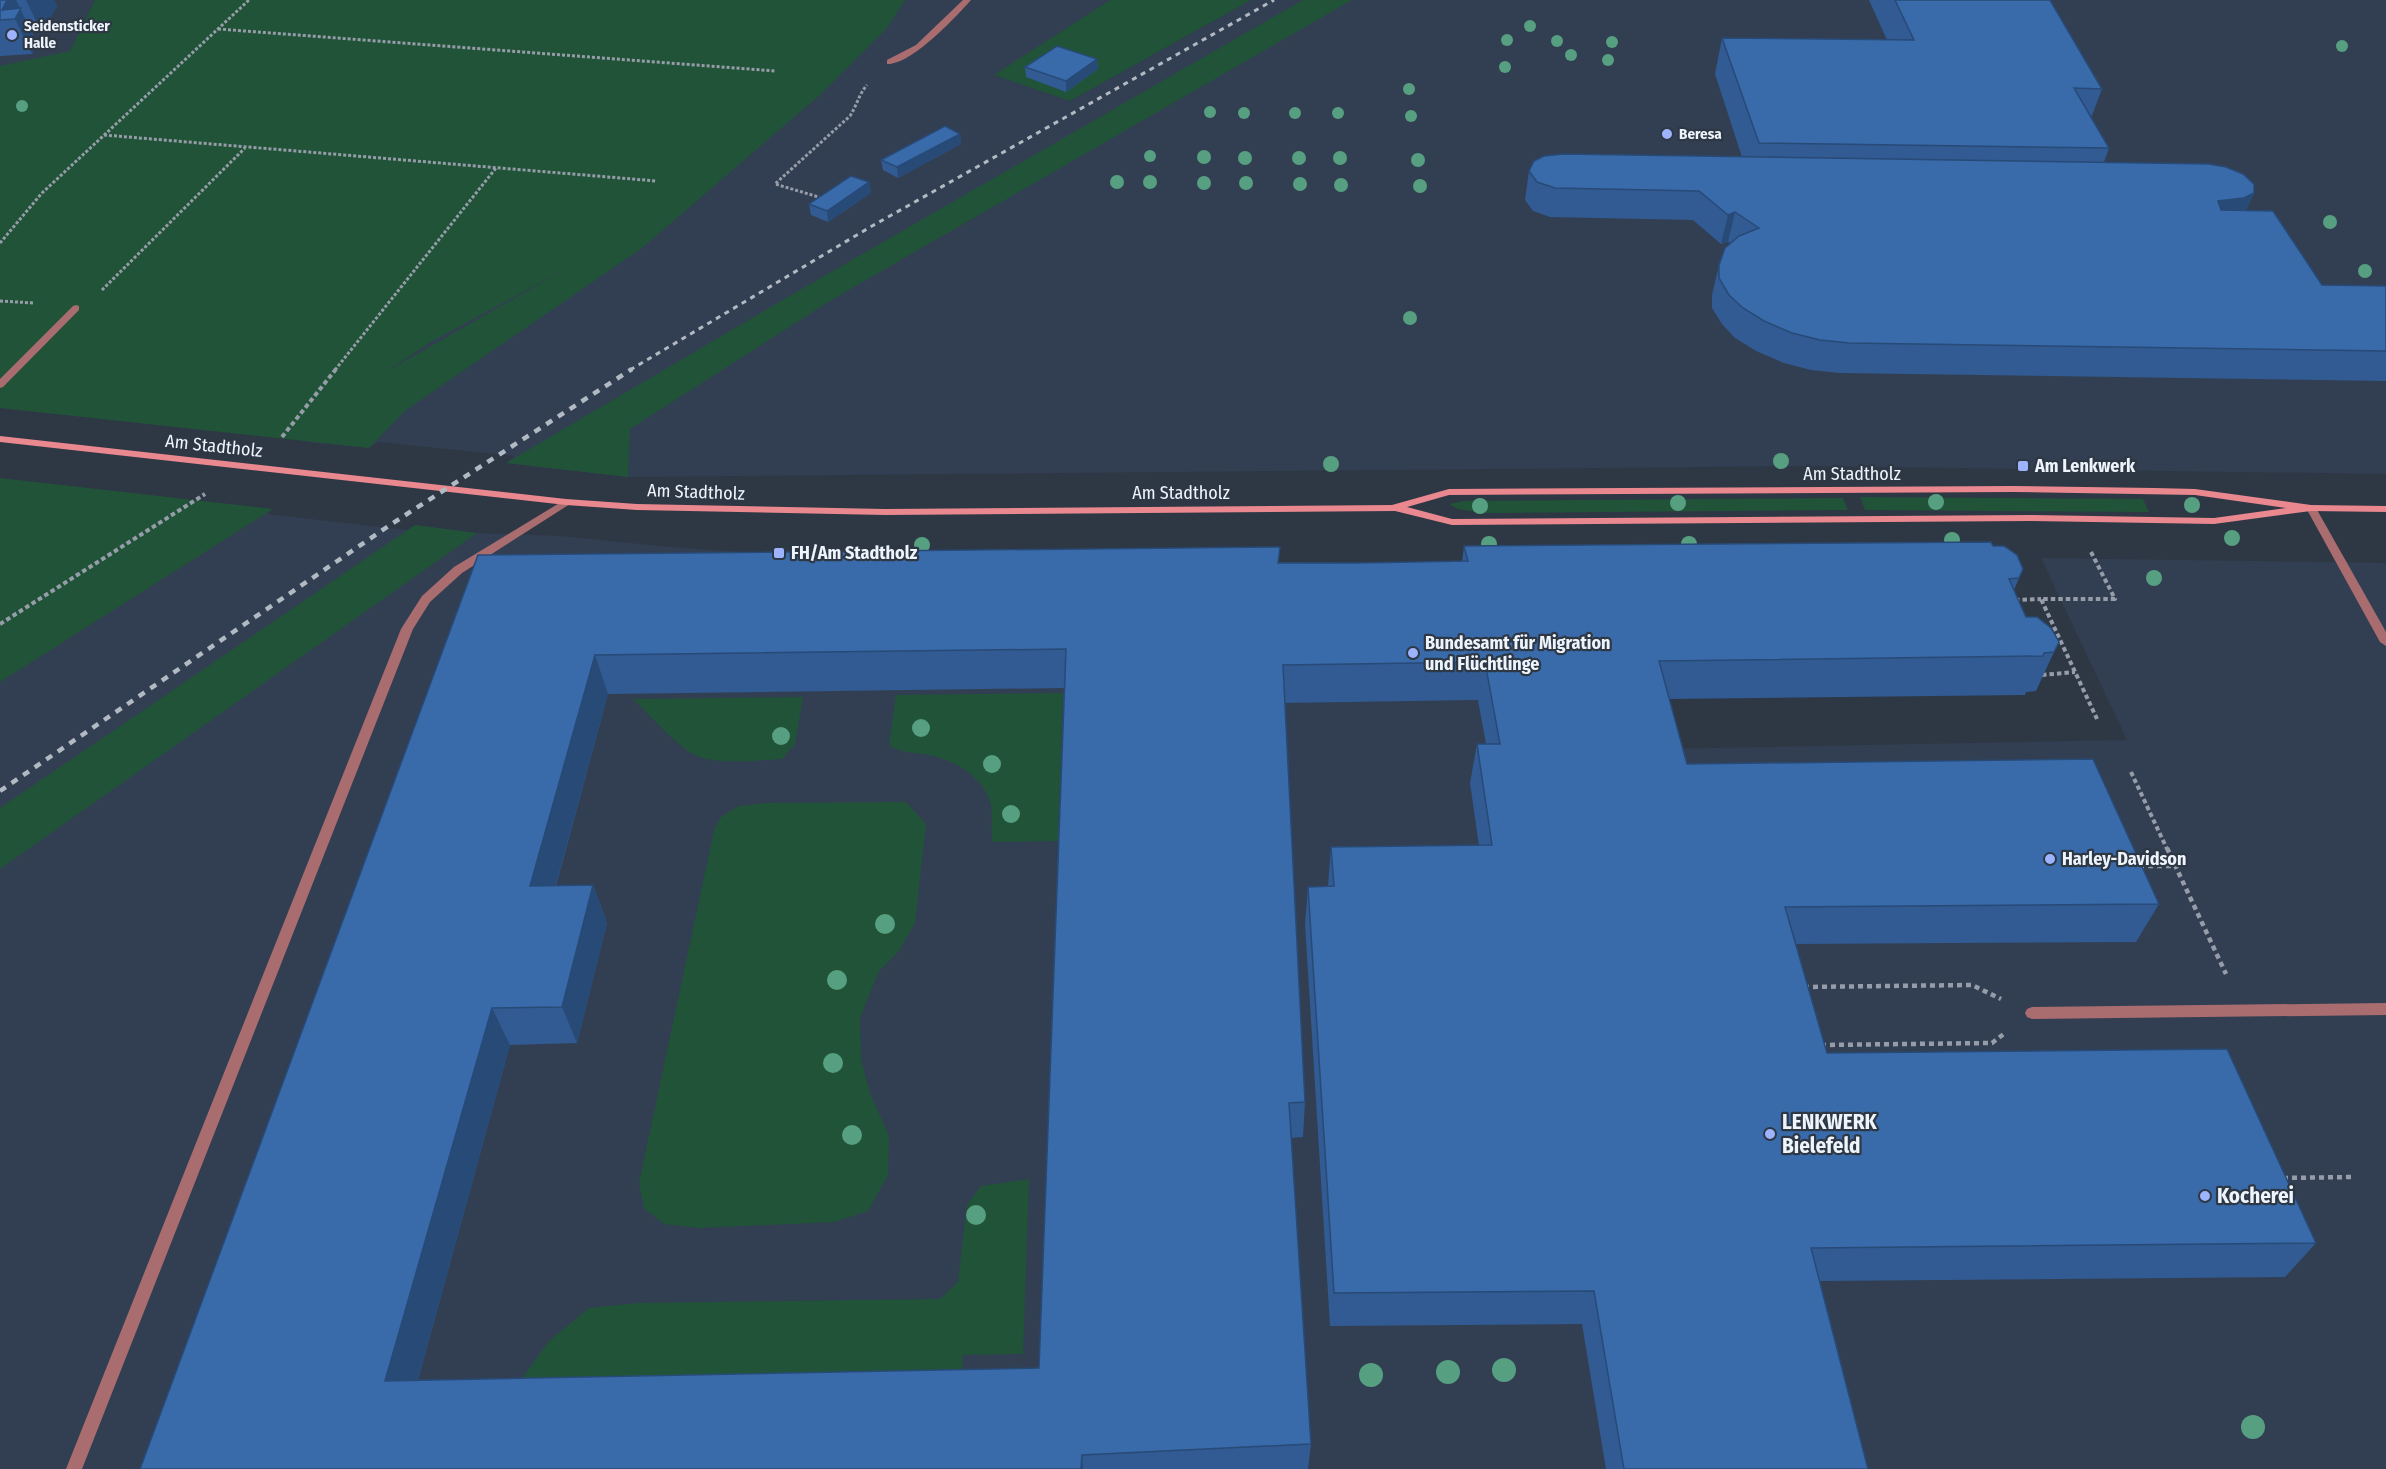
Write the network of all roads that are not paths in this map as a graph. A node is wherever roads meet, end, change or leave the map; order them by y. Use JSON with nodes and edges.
{"nodes":[{"id":1,"x":967,"y":0,"type":"edge"},
{"id":2,"x":890,"y":62,"type":"road end"},
{"id":3,"x":76,"y":308,"type":"road end"},
{"id":4,"x":0,"y":385,"type":"edge"},
{"id":5,"x":0,"y":439,"type":"edge"},
{"id":6,"x":566,"y":502,"type":"junction"},
{"id":7,"x":1395,"y":508,"type":"junction"},
{"id":8,"x":2311,"y":508,"type":"junction"},
{"id":9,"x":2386,"y":509,"type":"edge"},
{"id":10,"x":2386,"y":642,"type":"edge"},
{"id":11,"x":2386,"y":1009,"type":"edge"},
{"id":12,"x":2032,"y":1013,"type":"road end"},
{"id":13,"x":74,"y":1469,"type":"edge"}],
"edges":[{"from":1,"to":2,"type":"street"},
{"from":3,"to":4,"type":"street"},
{"from":5,"to":6,"type":"main road","name":"Am Stadtholz"},
{"from":6,"to":7,"type":"main road","name":"Am Stadtholz"},
{"from":6,"to":13,"type":"street"},
{"from":7,"to":8,"type":"main road","name":"Am Stadtholz"},
{"from":7,"to":8,"type":"main road","name":"Am Stadtholz"},
{"from":8,"to":9,"type":"main road","name":"Am Stadtholz"},
{"from":8,"to":10,"type":"street"},
{"from":11,"to":12,"type":"street"}]}
